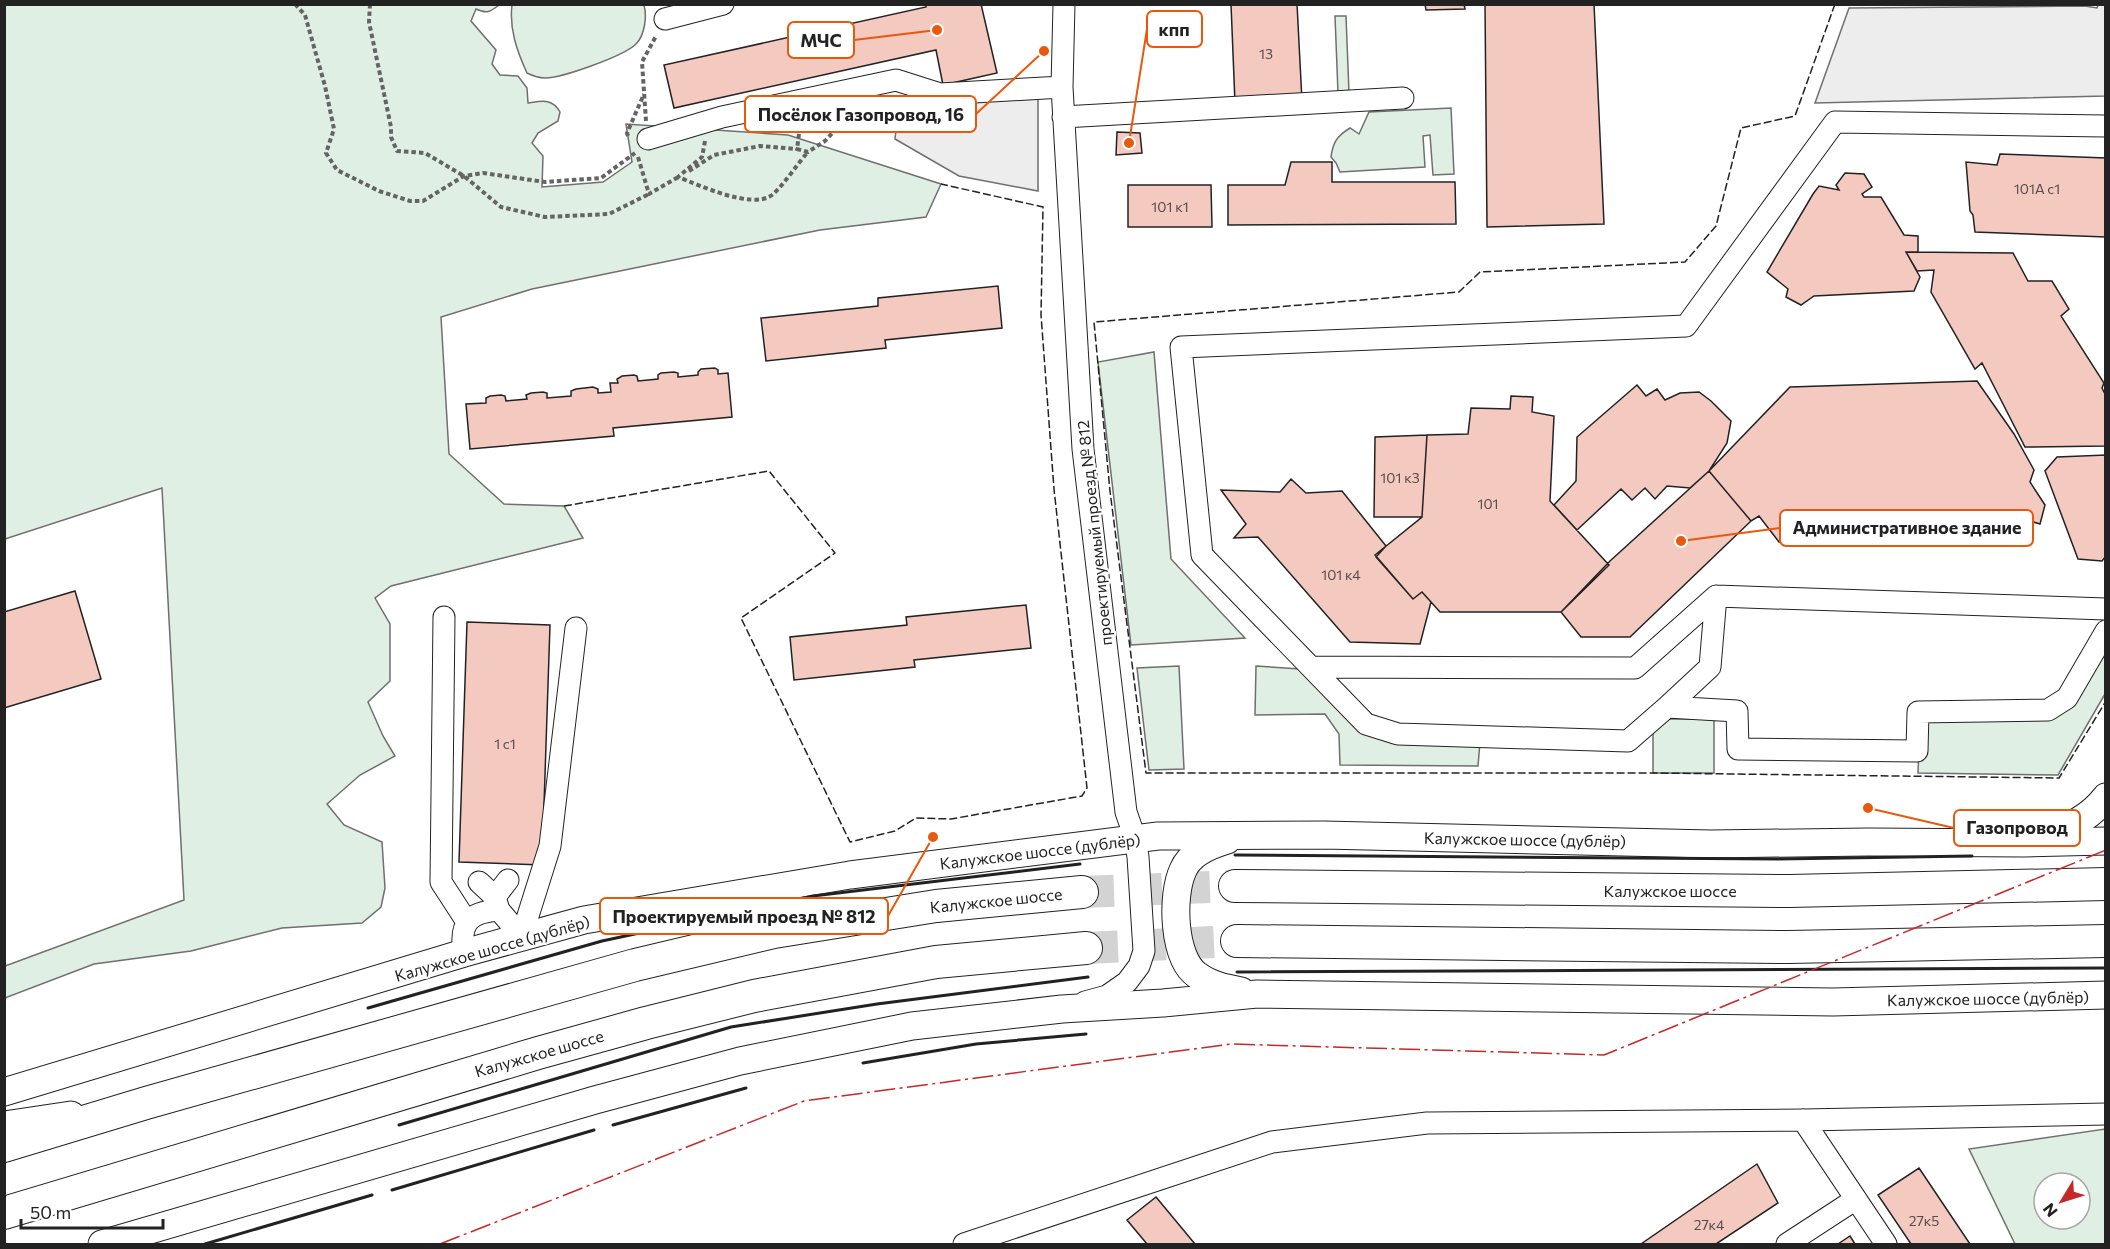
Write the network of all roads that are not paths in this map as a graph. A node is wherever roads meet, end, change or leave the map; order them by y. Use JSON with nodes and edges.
{"nodes":[{"id":1,"x":723,"y":4,"type":"edge"},
{"id":2,"x":1064,"y":4,"type":"edge"},
{"id":3,"x":665,"y":19,"type":"road end"},
{"id":4,"x":1062,"y":87,"type":"junction"},
{"id":5,"x":1403,"y":98,"type":"dead end"},
{"id":6,"x":1063,"y":117,"type":"junction"},
{"id":7,"x":2106,"y":126,"type":"edge"},
{"id":8,"x":641,"y":149,"type":"road end"},
{"id":9,"x":1716,"y":596,"type":"junction"},
{"id":10,"x":2106,"y":609,"type":"edge"},
{"id":11,"x":444,"y":617,"type":"dead end"},
{"id":12,"x":576,"y":628,"type":"dead end"},
{"id":13,"x":2106,"y":631,"type":"edge"},
{"id":14,"x":1311,"y":666,"type":"junction"},
{"id":15,"x":1667,"y":707,"type":"junction"},
{"id":16,"x":2106,"y":797,"type":"edge"},
{"id":17,"x":1242,"y":836,"type":"junction"},
{"id":18,"x":1135,"y":838,"type":"junction"},
{"id":19,"x":2106,"y":841,"type":"edge"},
{"id":20,"x":2024,"y":843,"type":"junction"},
{"id":21,"x":508,"y":880,"type":"dead end"},
{"id":22,"x":478,"y":882,"type":"dead end"},
{"id":23,"x":2106,"y":884,"type":"edge"},
{"id":24,"x":1235,"y":886,"type":"tunnel mouth"},
{"id":25,"x":1082,"y":892,"type":"tunnel mouth"},
{"id":26,"x":497,"y":904,"type":"junction"},
{"id":27,"x":467,"y":922,"type":"junction"},
{"id":28,"x":520,"y":937,"type":"junction"},
{"id":29,"x":1237,"y":941,"type":"tunnel mouth"},
{"id":30,"x":2106,"y":941,"type":"edge"},
{"id":31,"x":1086,"y":948,"type":"tunnel mouth"},
{"id":32,"x":464,"y":953,"type":"junction"},
{"id":33,"x":1257,"y":994,"type":"junction"},
{"id":34,"x":2106,"y":995,"type":"edge"},
{"id":35,"x":1062,"y":1009,"type":"junction"},
{"id":36,"x":4,"y":1092,"type":"edge"},
{"id":37,"x":146,"y":1103,"type":"junction"},
{"id":38,"x":2106,"y":1114,"type":"edge"},
{"id":39,"x":1803,"y":1120,"type":"junction"},
{"id":40,"x":4,"y":1125,"type":"edge"},
{"id":41,"x":4,"y":1146,"type":"edge"},
{"id":42,"x":1856,"y":1199,"type":"junction"},
{"id":43,"x":4,"y":1213,"type":"edge"},
{"id":44,"x":967,"y":1244,"type":"edge"},
{"id":45,"x":102,"y":1245,"type":"edge"},
{"id":46,"x":1787,"y":1245,"type":"edge"},
{"id":47,"x":1886,"y":1245,"type":"edge"}],
"edges":[{"from":1,"to":3,"type":"street"},
{"from":2,"to":4,"type":"street","name":"проектируемый проезд № 812"},
{"from":4,"to":6,"type":"street","name":"проектируемый проезд № 812"},
{"from":4,"to":8,"type":"street"},
{"from":5,"to":6,"type":"street"},
{"from":6,"to":18,"type":"street","name":"проектируемый проезд № 812"},
{"from":7,"to":14,"type":"street"},
{"from":9,"to":10,"type":"street"},
{"from":9,"to":14,"type":"street"},
{"from":9,"to":15,"type":"street"},
{"from":11,"to":27,"type":"street"},
{"from":12,"to":28,"type":"street"},
{"from":13,"to":15,"type":"street"},
{"from":14,"to":15,"type":"street"},
{"from":16,"to":20,"type":"main road"},
{"from":17,"to":18,"type":"main road","name":"Калужское шоссе (дублёр)"},
{"from":17,"to":20,"type":"main road","name":"Калужское шоссе (дублёр)"},
{"from":17,"to":33,"type":"main road"},
{"from":18,"to":28,"type":"main road","name":"Калужское шоссе (дублёр)"},
{"from":18,"to":35,"type":"street","name":"проектируемый проезд № 812"},
{"from":19,"to":20,"type":"main road","name":"Калужское шоссе (дублёр)"},
{"from":21,"to":26,"type":"street"},
{"from":22,"to":26,"type":"street"},
{"from":23,"to":24,"type":"highway","name":"Калужское шоссе"},
{"from":25,"to":37,"type":"highway","name":"Калужское шоссе"},
{"from":26,"to":27,"type":"street"},
{"from":26,"to":28,"type":"street"},
{"from":27,"to":32,"type":"street"},
{"from":28,"to":32,"type":"main road","name":"Калужское шоссе (дублёр)"},
{"from":29,"to":30,"type":"highway"},
{"from":31,"to":43,"type":"highway","name":"Калужское шоссе"},
{"from":32,"to":36,"type":"main road","name":"Калужское шоссе (дублёр)"},
{"from":33,"to":34,"type":"main road","name":"Калужское шоссе (дублёр)"},
{"from":33,"to":35,"type":"main road","name":"Калужское шоссе (дублёр)"},
{"from":35,"to":45,"type":"main road","name":"Калужское шоссе (дублёр)"},
{"from":37,"to":40,"type":"main road"},
{"from":37,"to":41,"type":"highway","name":"Калужское шоссе"},
{"from":38,"to":39,"type":"street"},
{"from":39,"to":42,"type":"street"},
{"from":39,"to":44,"type":"street"},
{"from":42,"to":46,"type":"street"},
{"from":42,"to":47,"type":"street"}]}
